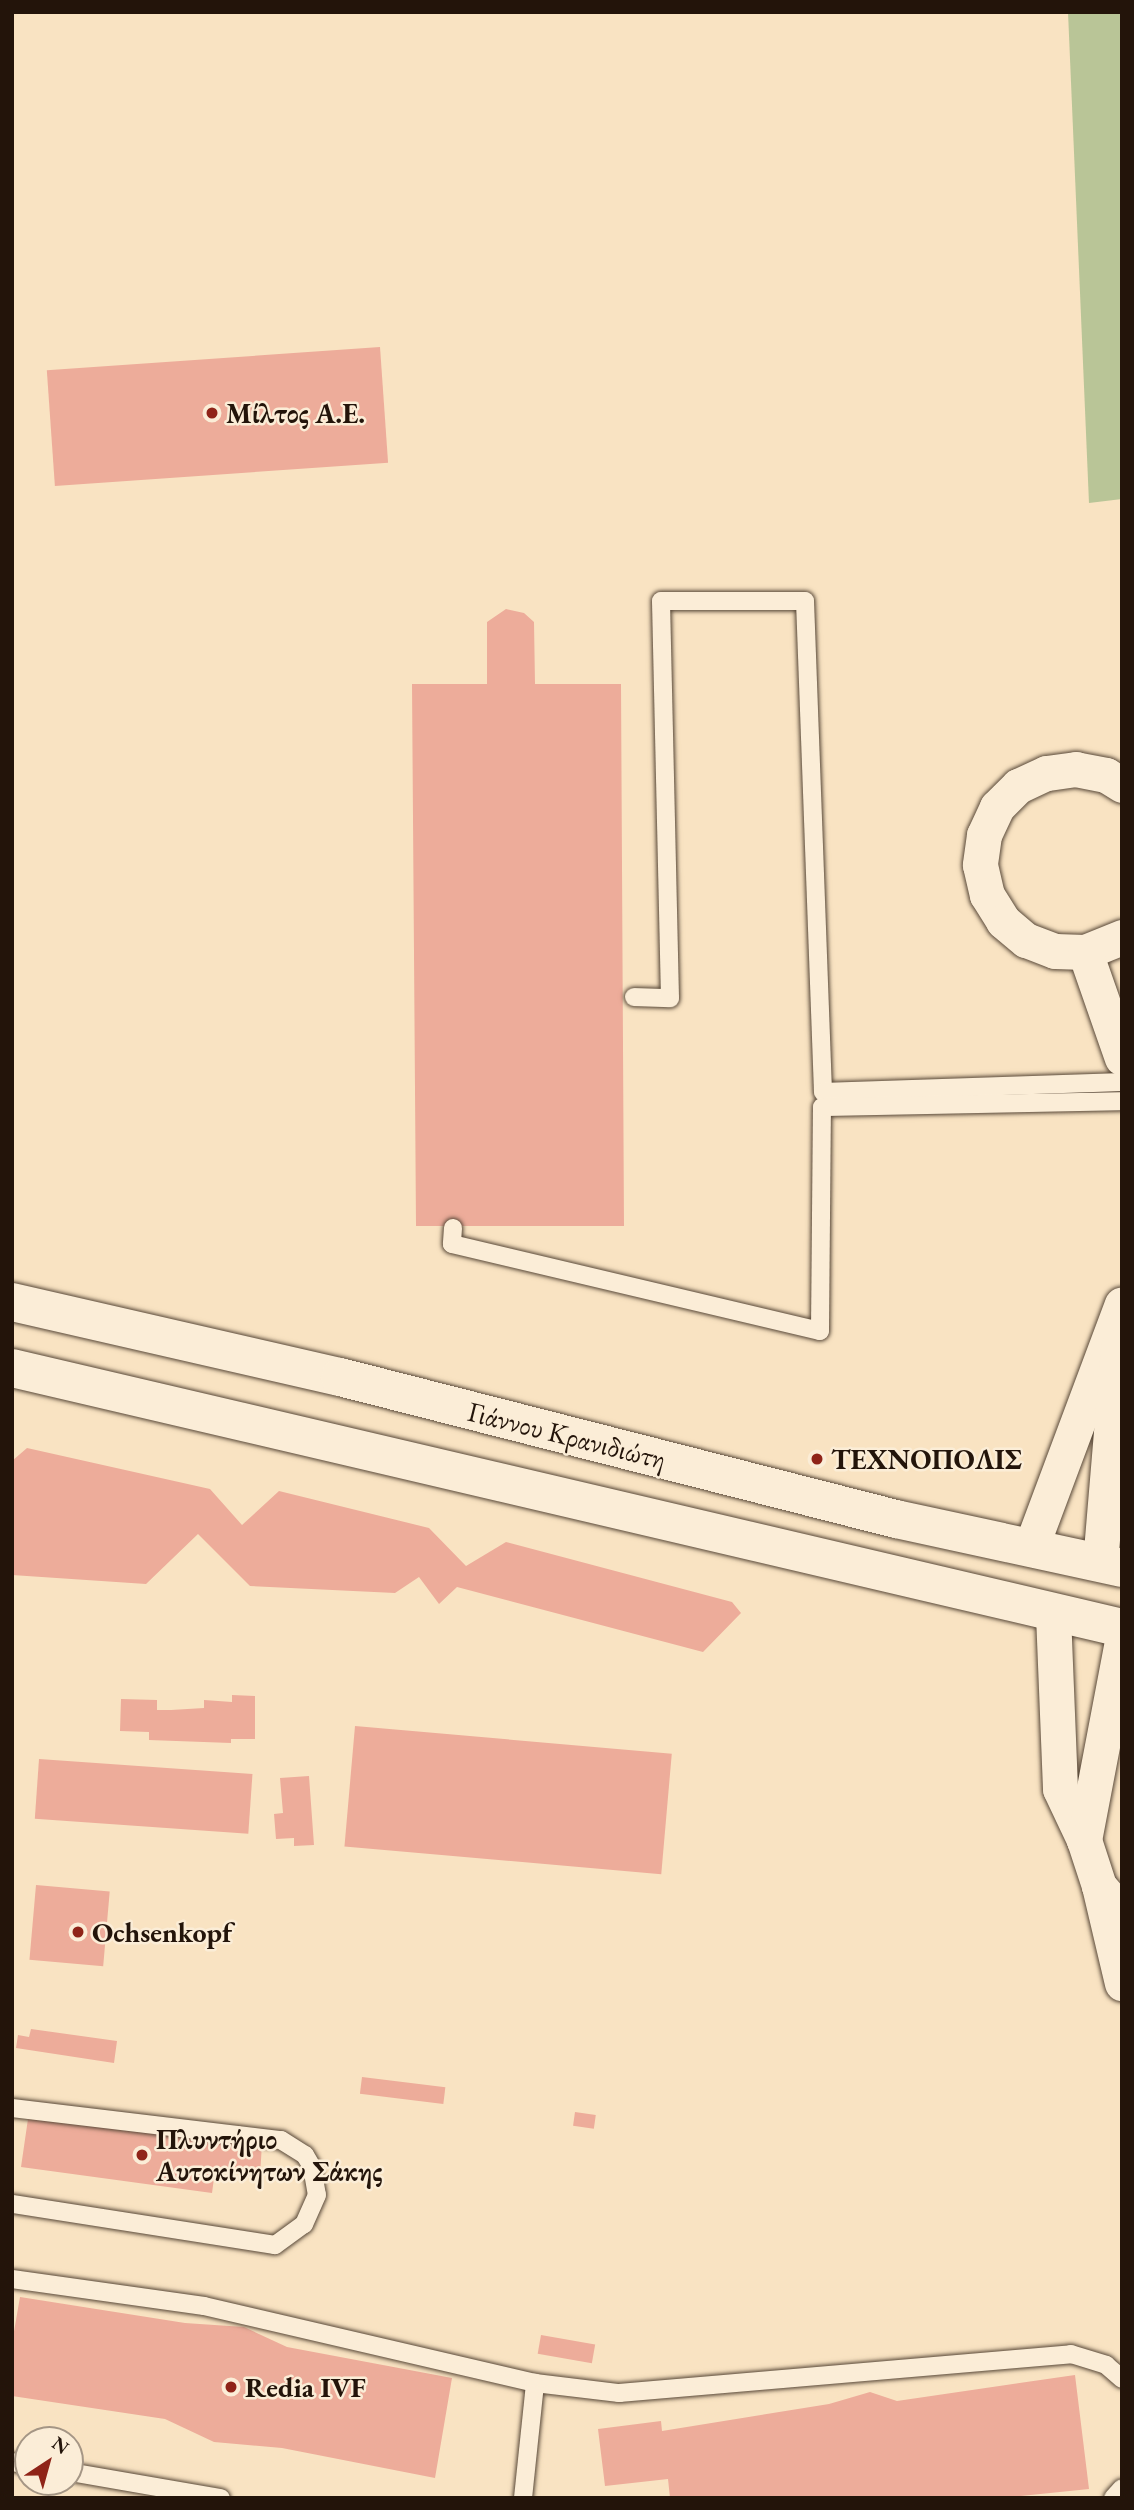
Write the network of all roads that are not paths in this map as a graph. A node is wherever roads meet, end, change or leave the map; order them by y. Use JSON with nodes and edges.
{"nodes":[{"id":1,"x":1122,"y":785,"type":"edge"},
{"id":2,"x":1122,"y":937,"type":"edge"},
{"id":3,"x":1085,"y":952,"type":"junction"},
{"id":4,"x":634,"y":997,"type":"dead end"},
{"id":5,"x":1121,"y":1060,"type":"edge"},
{"id":6,"x":1122,"y":1101,"type":"edge"},
{"id":7,"x":453,"y":1228,"type":"dead end"},
{"id":8,"x":12,"y":1302,"type":"edge"},
{"id":9,"x":1122,"y":1305,"type":"edge"},
{"id":10,"x":19,"y":1374,"type":"edge"},
{"id":11,"x":1031,"y":1547,"type":"junction"},
{"id":12,"x":1111,"y":1566,"type":"edge"},
{"id":13,"x":1053,"y":1614,"type":"junction"},
{"id":14,"x":1122,"y":1628,"type":"edge"},
{"id":15,"x":1122,"y":1641,"type":"edge"},
{"id":16,"x":1084,"y":1840,"type":"junction"},
{"id":17,"x":1111,"y":1899,"type":"edge"},
{"id":18,"x":1122,"y":1983,"type":"edge"},
{"id":19,"x":12,"y":2108,"type":"edge"},
{"id":20,"x":12,"y":2204,"type":"edge"},
{"id":21,"x":12,"y":2279,"type":"edge"},
{"id":22,"x":1122,"y":2379,"type":"edge"},
{"id":23,"x":535,"y":2383,"type":"junction"},
{"id":24,"x":84,"y":2474,"type":"edge"},
{"id":25,"x":1122,"y":2488,"type":"edge"},
{"id":26,"x":221,"y":2498,"type":"edge"},
{"id":27,"x":523,"y":2498,"type":"edge"},
{"id":28,"x":1114,"y":2498,"type":"edge"}],
"edges":[{"from":1,"to":3,"type":"street"},
{"from":2,"to":3,"type":"street"},
{"from":3,"to":5,"type":"street"},
{"from":4,"to":5,"type":"lane"},
{"from":6,"to":7,"type":"lane"},
{"from":8,"to":11,"type":"street","name":"Γιάννου Κρανιδιώτη"},
{"from":9,"to":11,"type":"street"},
{"from":9,"to":12,"type":"street"},
{"from":10,"to":13,"type":"street"},
{"from":11,"to":12,"type":"street","name":"Γιάννου Κρανιδιώτη"},
{"from":13,"to":14,"type":"street"},
{"from":13,"to":16,"type":"street"},
{"from":15,"to":16,"type":"street"},
{"from":16,"to":17,"type":"street"},
{"from":17,"to":18,"type":"street"},
{"from":19,"to":20,"type":"lane"},
{"from":21,"to":23,"type":"lane"},
{"from":22,"to":23,"type":"lane"},
{"from":23,"to":27,"type":"lane"},
{"from":24,"to":26,"type":"lane"},
{"from":25,"to":28,"type":"lane"}]}
